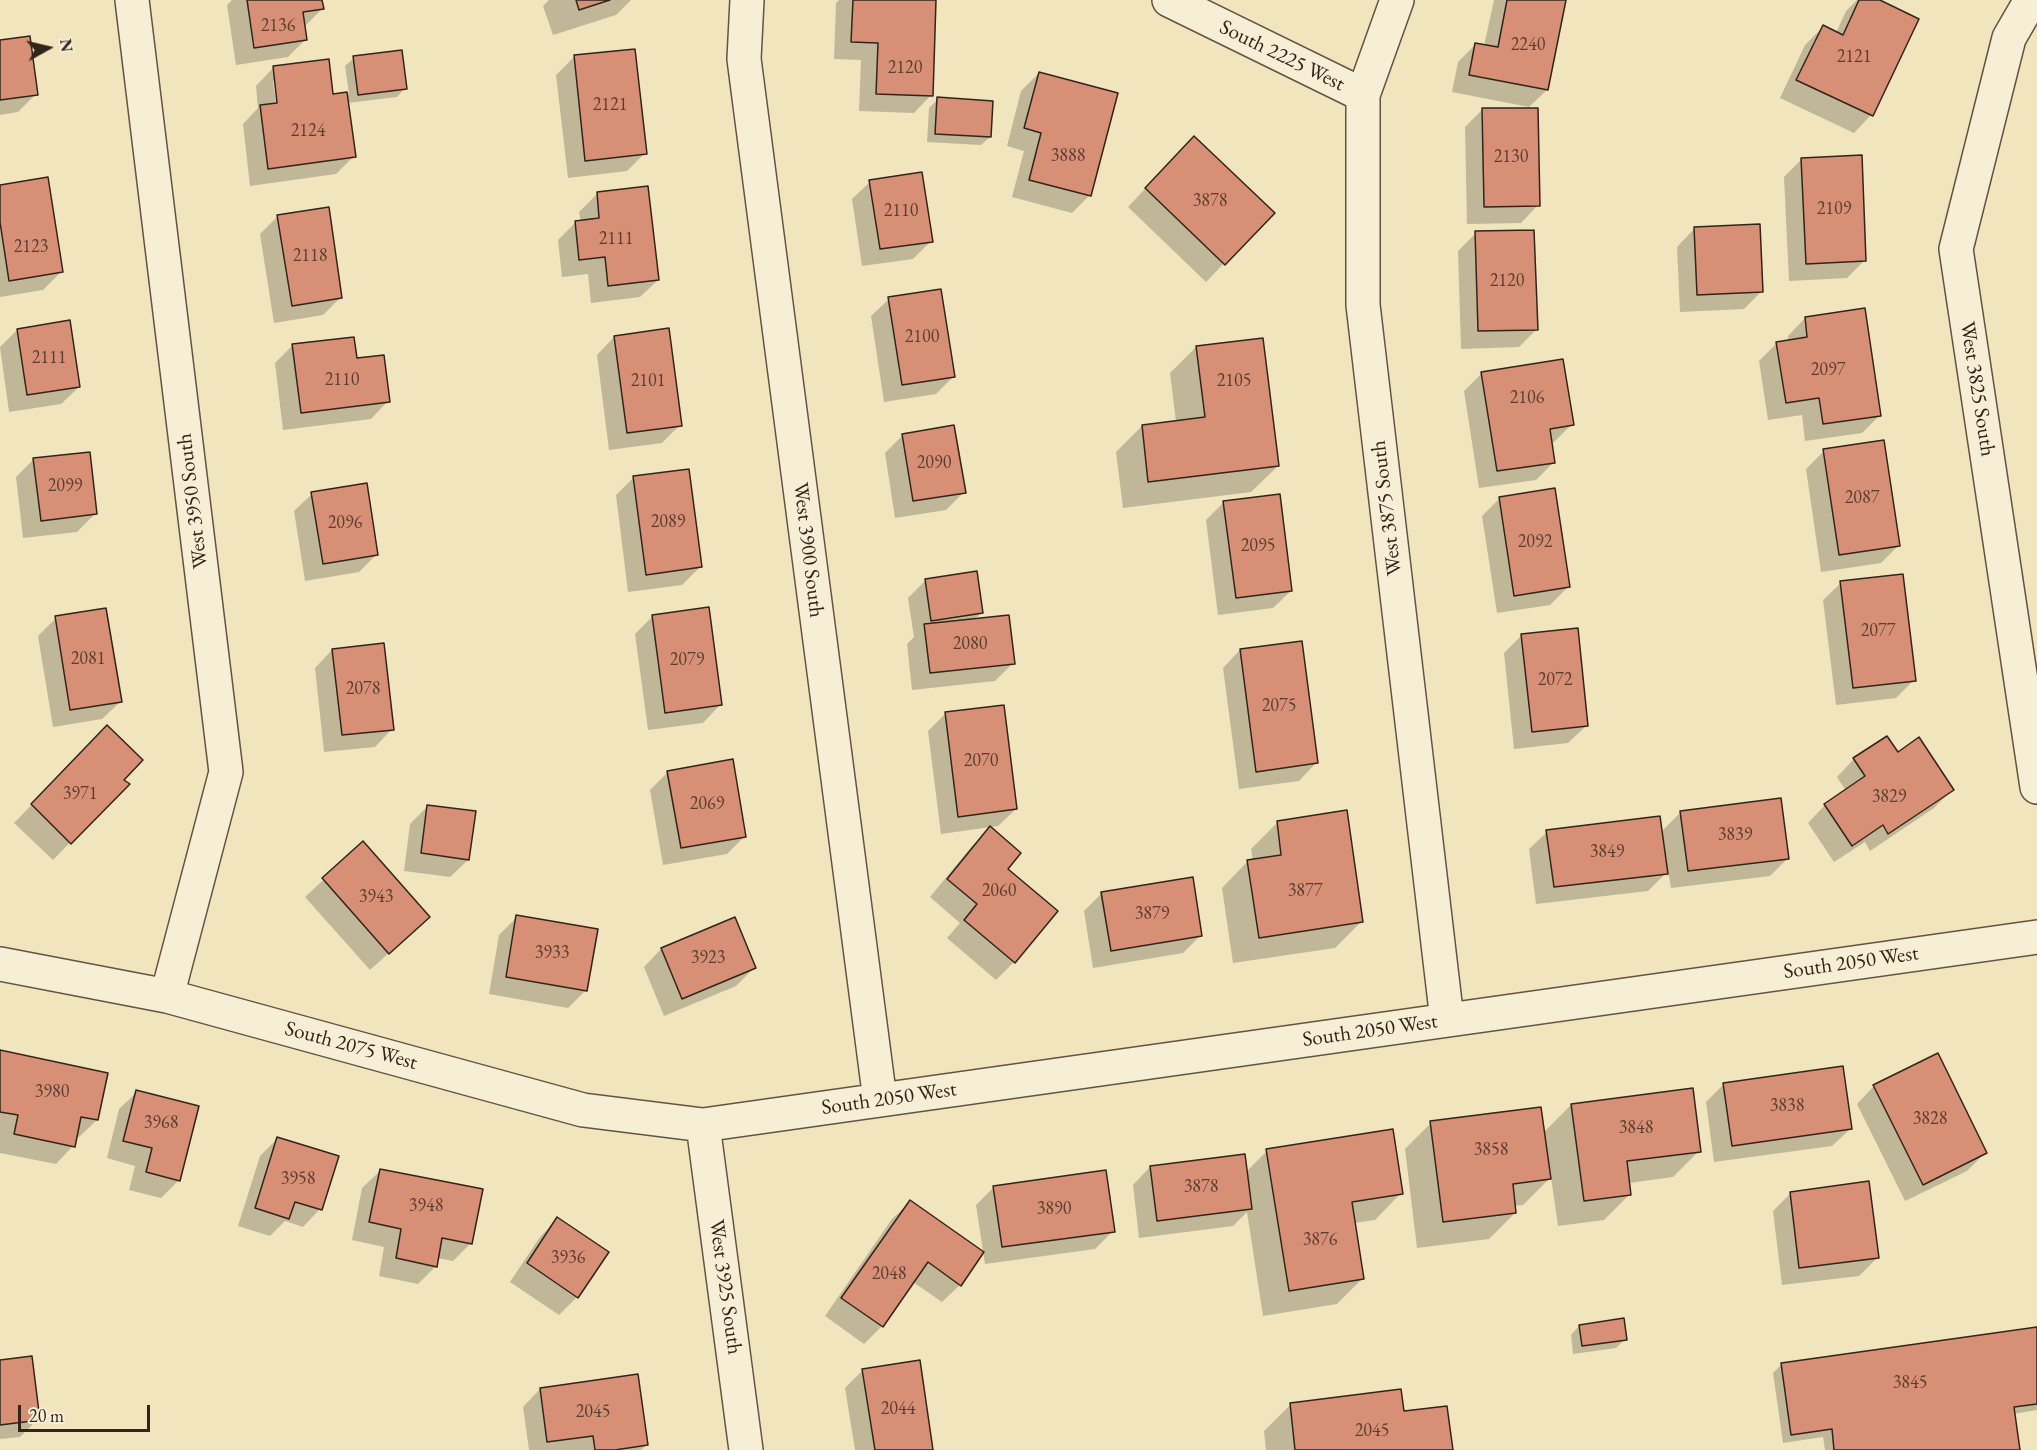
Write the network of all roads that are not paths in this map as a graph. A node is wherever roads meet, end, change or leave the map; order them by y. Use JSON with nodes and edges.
{"nodes":[{"id":1,"x":132,"y":0,"type":"edge"},
{"id":2,"x":747,"y":0,"type":"edge"},
{"id":3,"x":1169,"y":0,"type":"edge"},
{"id":4,"x":1397,"y":0,"type":"edge"},
{"id":5,"x":2031,"y":0,"type":"edge"},
{"id":6,"x":1363,"y":95,"type":"junction"},
{"id":7,"x":2037,"y":787,"type":"edge"},
{"id":8,"x":2037,"y":937,"type":"edge"},
{"id":9,"x":0,"y":964,"type":"edge"},
{"id":10,"x":167,"y":996,"type":"junction"},
{"id":11,"x":1447,"y":1020,"type":"junction"},
{"id":12,"x":880,"y":1100,"type":"junction"},
{"id":13,"x":703,"y":1125,"type":"junction"},
{"id":14,"x":746,"y":1450,"type":"edge"}],
"edges":[{"from":1,"to":10,"type":"street","name":"West 3950 South"},
{"from":2,"to":12,"type":"street","name":"West 3900 South"},
{"from":3,"to":6,"type":"street","name":"South 2225 West"},
{"from":4,"to":6,"type":"street","name":"West 3875 South"},
{"from":5,"to":7,"type":"street","name":"West 3825 South"},
{"from":6,"to":11,"type":"street","name":"West 3875 South"},
{"from":8,"to":11,"type":"street","name":"South 2050 West"},
{"from":9,"to":10,"type":"street","name":"South 2075 West"},
{"from":10,"to":13,"type":"street","name":"South 2075 West"},
{"from":11,"to":12,"type":"street","name":"South 2050 West"},
{"from":12,"to":13,"type":"street","name":"South 2050 West"},
{"from":13,"to":14,"type":"street","name":"West 3925 South"}]}
